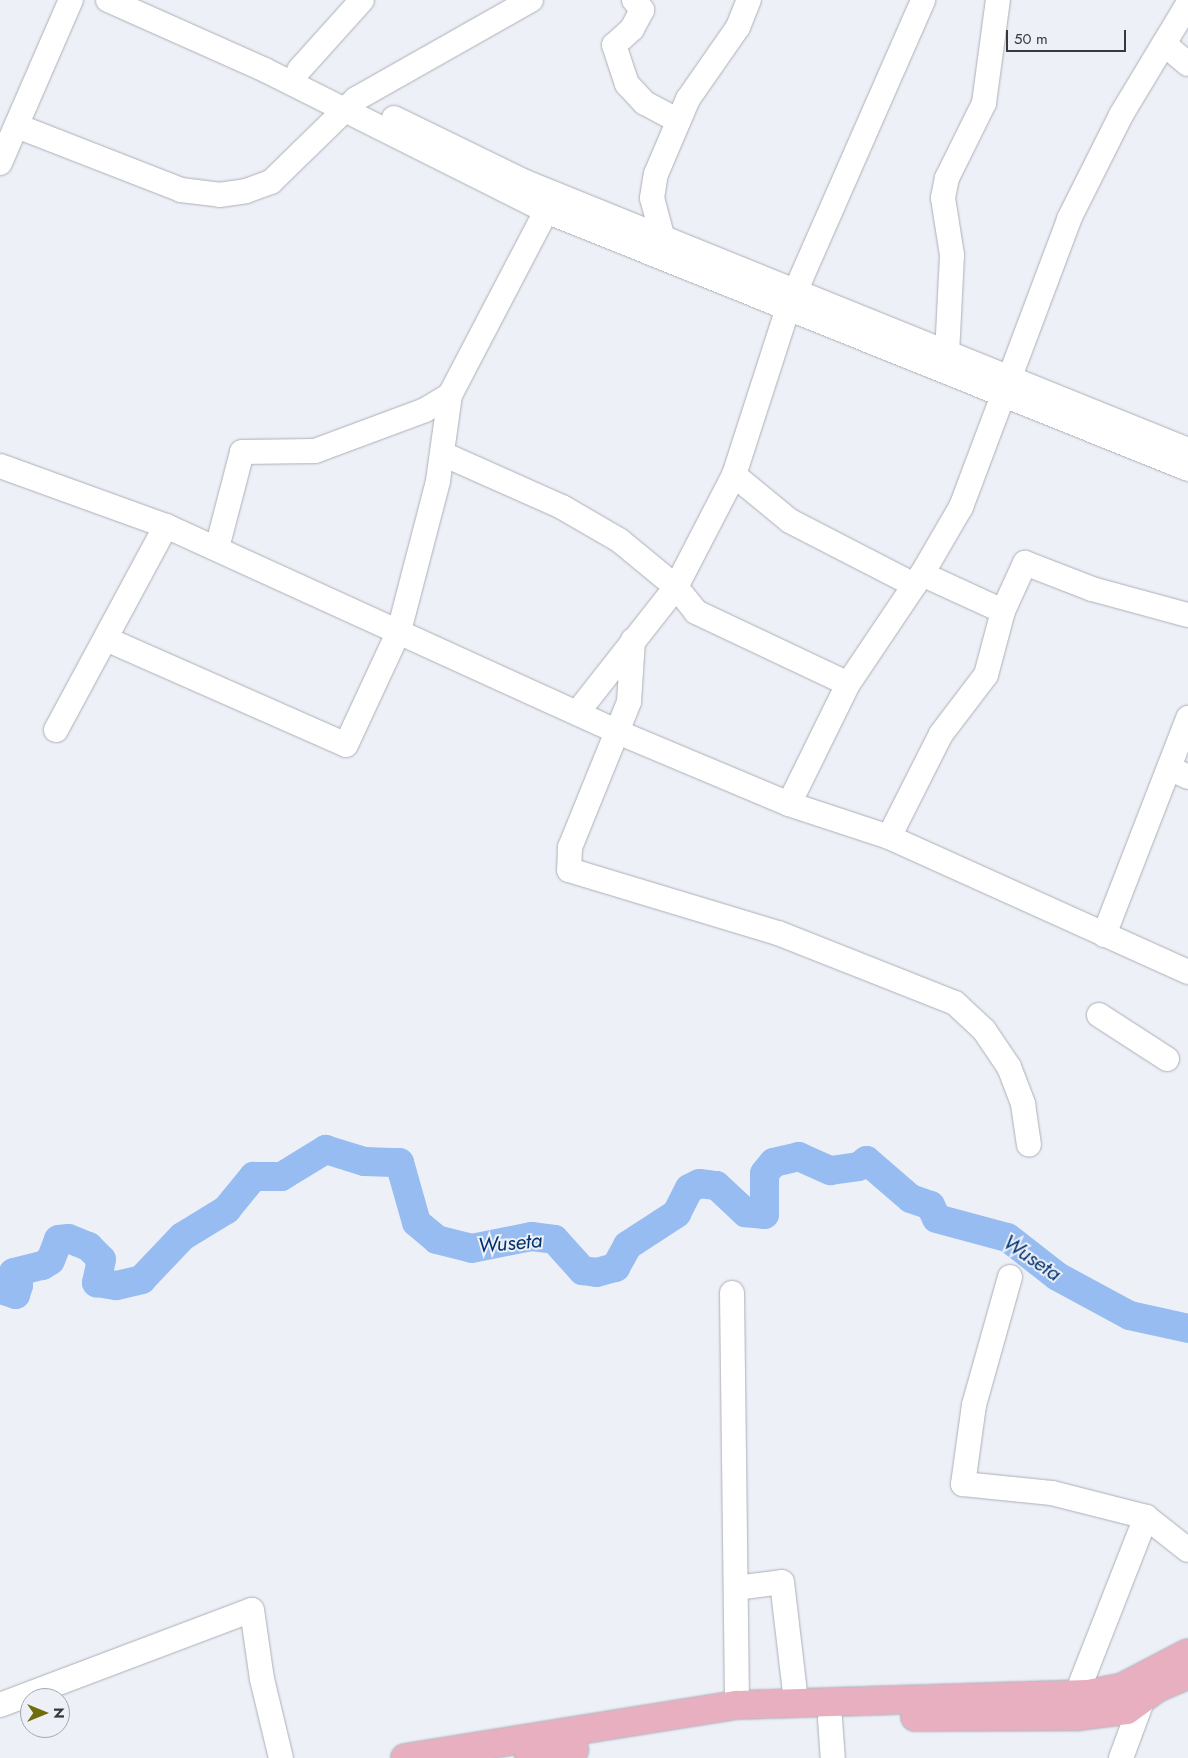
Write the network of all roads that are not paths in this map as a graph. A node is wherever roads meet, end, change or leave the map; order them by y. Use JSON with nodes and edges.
{"nodes":[{"id":1,"x":71,"y":0,"type":"edge"},
{"id":2,"x":108,"y":0,"type":"edge"},
{"id":3,"x":149,"y":0,"type":"edge"},
{"id":4,"x":362,"y":0,"type":"edge"},
{"id":5,"x":531,"y":0,"type":"edge"},
{"id":6,"x":634,"y":0,"type":"edge"},
{"id":7,"x":748,"y":0,"type":"edge"},
{"id":8,"x":923,"y":0,"type":"edge"},
{"id":9,"x":998,"y":0,"type":"edge"},
{"id":10,"x":1188,"y":4,"type":"edge"},
{"id":11,"x":1164,"y":44,"type":"junction"},
{"id":12,"x":1188,"y":64,"type":"edge"},
{"id":13,"x":299,"y":70,"type":"junction"},
{"id":14,"x":351,"y":105,"type":"junction"},
{"id":15,"x":679,"y":121,"type":"junction"},
{"id":16,"x":17,"y":126,"type":"junction"},
{"id":17,"x":0,"y":162,"type":"edge"},
{"id":18,"x":546,"y":211,"type":"junction"},
{"id":19,"x":663,"y":239,"type":"junction"},
{"id":20,"x":792,"y":300,"type":"junction"},
{"id":21,"x":947,"y":354,"type":"junction"},
{"id":22,"x":1005,"y":388,"type":"junction"},
{"id":23,"x":450,"y":395,"type":"junction"},
{"id":24,"x":1188,"y":450,"type":"edge"},
{"id":25,"x":443,"y":454,"type":"junction"},
{"id":26,"x":0,"y":466,"type":"edge"},
{"id":27,"x":1188,"y":469,"type":"edge"},
{"id":28,"x":734,"y":475,"type":"junction"},
{"id":29,"x":166,"y":526,"type":"junction"},
{"id":30,"x":217,"y":548,"type":"junction"},
{"id":31,"x":918,"y":580,"type":"junction"},
{"id":32,"x":676,"y":587,"type":"junction"},
{"id":33,"x":1003,"y":611,"type":"junction"},
{"id":34,"x":1188,"y":615,"type":"edge"},
{"id":35,"x":399,"y":631,"type":"junction"},
{"id":36,"x":106,"y":639,"type":"junction"},
{"id":37,"x":634,"y":640,"type":"junction"},
{"id":38,"x":848,"y":684,"type":"junction"},
{"id":39,"x":577,"y":713,"type":"junction"},
{"id":40,"x":1188,"y":718,"type":"edge"},
{"id":41,"x":56,"y":730,"type":"dead end"},
{"id":42,"x":620,"y":733,"type":"junction"},
{"id":43,"x":1178,"y":772,"type":"edge"},
{"id":44,"x":789,"y":804,"type":"junction"},
{"id":45,"x":889,"y":837,"type":"junction"},
{"id":46,"x":1104,"y":935,"type":"junction"},
{"id":47,"x":1188,"y":972,"type":"edge"},
{"id":48,"x":1099,"y":1015,"type":"dead end"},
{"id":49,"x":1167,"y":1059,"type":"dead end"},
{"id":50,"x":1029,"y":1145,"type":"dead end"},
{"id":51,"x":1010,"y":1277,"type":"dead end"},
{"id":52,"x":732,"y":1293,"type":"dead end"},
{"id":53,"x":1146,"y":1517,"type":"junction"},
{"id":54,"x":1188,"y":1550,"type":"edge"},
{"id":55,"x":736,"y":1588,"type":"junction"},
{"id":56,"x":1188,"y":1653,"type":"edge"},
{"id":57,"x":1188,"y":1675,"type":"edge"},
{"id":58,"x":1079,"y":1688,"type":"dead end"},
{"id":59,"x":1132,"y":1695,"type":"junction"},
{"id":60,"x":796,"y":1702,"type":"junction"},
{"id":61,"x":0,"y":1705,"type":"edge"},
{"id":62,"x":737,"y":1705,"type":"junction"},
{"id":63,"x":830,"y":1719,"type":"junction"},
{"id":64,"x":455,"y":1754,"type":"edge"},
{"id":65,"x":281,"y":1758,"type":"edge"},
{"id":66,"x":405,"y":1758,"type":"edge"},
{"id":67,"x":529,"y":1758,"type":"edge"},
{"id":68,"x":833,"y":1758,"type":"edge"},
{"id":69,"x":1103,"y":1758,"type":"edge"},
{"id":70,"x":1121,"y":1758,"type":"edge"}],
"edges":[{"from":1,"to":16,"type":"street"},
{"from":2,"to":14,"type":"street"},
{"from":3,"to":13,"type":"street"},
{"from":4,"to":13,"type":"street"},
{"from":5,"to":14,"type":"street"},
{"from":6,"to":15,"type":"street"},
{"from":7,"to":15,"type":"street"},
{"from":8,"to":20,"type":"street"},
{"from":9,"to":21,"type":"street"},
{"from":10,"to":11,"type":"street"},
{"from":11,"to":12,"type":"street"},
{"from":11,"to":22,"type":"street"},
{"from":13,"to":14,"type":"street"},
{"from":14,"to":16,"type":"street"},
{"from":14,"to":18,"type":"street"},
{"from":14,"to":19,"type":"street"},
{"from":15,"to":19,"type":"street"},
{"from":16,"to":17,"type":"street"},
{"from":18,"to":20,"type":"street"},
{"from":18,"to":23,"type":"street"},
{"from":19,"to":20,"type":"street"},
{"from":20,"to":21,"type":"street"},
{"from":20,"to":22,"type":"street"},
{"from":20,"to":28,"type":"street"},
{"from":21,"to":22,"type":"street"},
{"from":22,"to":24,"type":"street"},
{"from":22,"to":27,"type":"street"},
{"from":22,"to":31,"type":"street"},
{"from":23,"to":25,"type":"street"},
{"from":23,"to":30,"type":"street"},
{"from":25,"to":32,"type":"street"},
{"from":25,"to":35,"type":"street"},
{"from":26,"to":29,"type":"street"},
{"from":28,"to":31,"type":"street"},
{"from":28,"to":32,"type":"street"},
{"from":29,"to":30,"type":"street"},
{"from":29,"to":36,"type":"street"},
{"from":30,"to":35,"type":"street"},
{"from":31,"to":33,"type":"street"},
{"from":31,"to":38,"type":"street"},
{"from":32,"to":37,"type":"street"},
{"from":32,"to":38,"type":"street"},
{"from":33,"to":34,"type":"street"},
{"from":33,"to":45,"type":"street"},
{"from":35,"to":36,"type":"street"},
{"from":35,"to":39,"type":"street"},
{"from":36,"to":41,"type":"street"},
{"from":37,"to":39,"type":"street"},
{"from":37,"to":42,"type":"street"},
{"from":38,"to":44,"type":"street"},
{"from":39,"to":42,"type":"street"},
{"from":40,"to":43,"type":"street"},
{"from":42,"to":44,"type":"street"},
{"from":42,"to":50,"type":"street"},
{"from":43,"to":46,"type":"street"},
{"from":44,"to":45,"type":"street"},
{"from":45,"to":46,"type":"street"},
{"from":46,"to":47,"type":"street"},
{"from":48,"to":49,"type":"street"},
{"from":51,"to":53,"type":"street"},
{"from":52,"to":55,"type":"street"},
{"from":53,"to":54,"type":"street"},
{"from":53,"to":58,"type":"street"},
{"from":55,"to":60,"type":"street"},
{"from":55,"to":62,"type":"street"},
{"from":56,"to":59,"type":"main road"},
{"from":57,"to":59,"type":"main road"},
{"from":59,"to":60,"type":"main road"},
{"from":59,"to":63,"type":"main road"},
{"from":59,"to":69,"type":"street"},
{"from":59,"to":70,"type":"street"},
{"from":60,"to":62,"type":"main road"},
{"from":61,"to":65,"type":"street"},
{"from":62,"to":64,"type":"main road"},
{"from":63,"to":67,"type":"main road"},
{"from":63,"to":68,"type":"street"},
{"from":64,"to":66,"type":"main road"}]}
